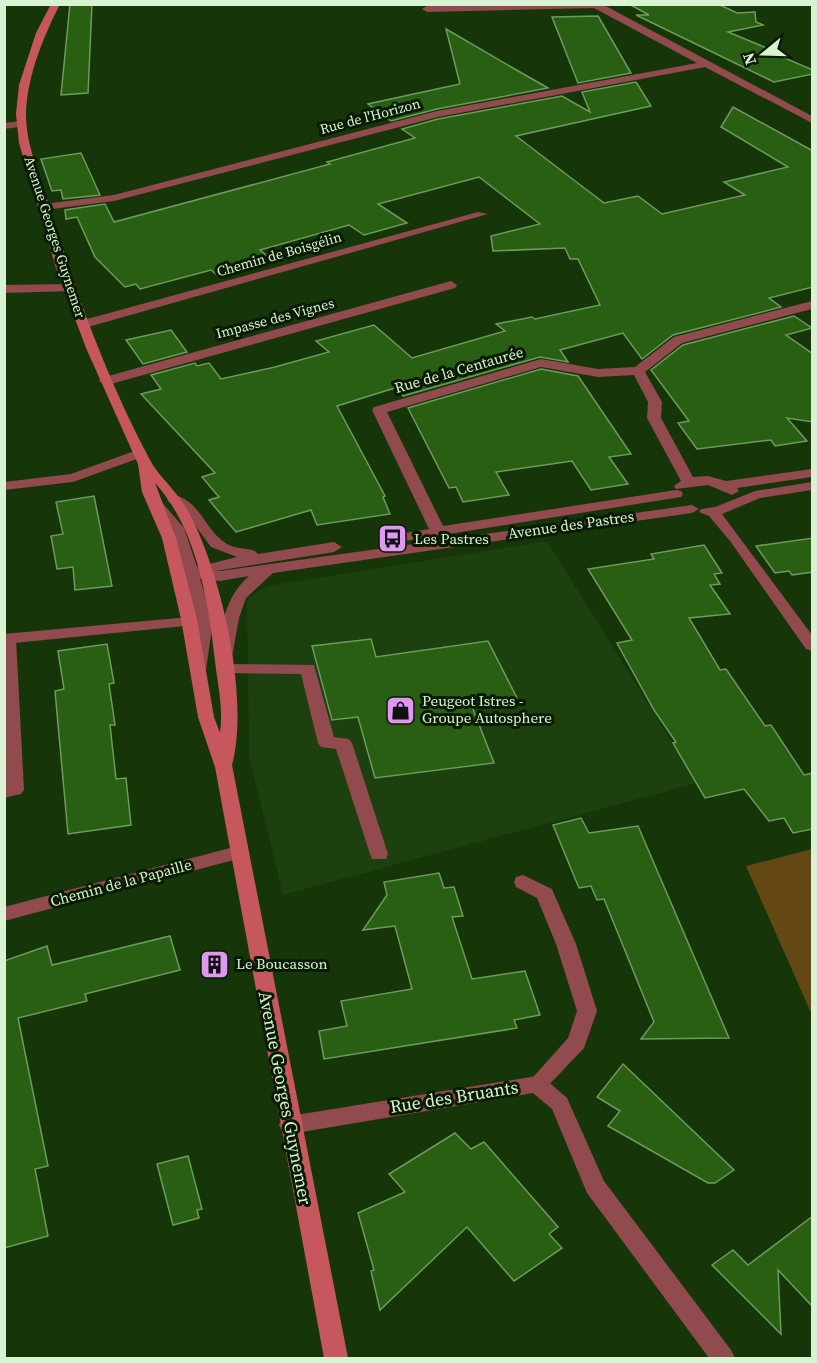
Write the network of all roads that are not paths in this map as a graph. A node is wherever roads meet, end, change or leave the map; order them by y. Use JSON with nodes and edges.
{"nodes":[{"id":1,"x":56,"y":4,"type":"edge"},
{"id":2,"x":595,"y":5,"type":"edge"},
{"id":3,"x":427,"y":9,"type":"dead end"},
{"id":4,"x":706,"y":64,"type":"junction"},
{"id":5,"x":813,"y":120,"type":"edge"},
{"id":6,"x":22,"y":124,"type":"junction"},
{"id":7,"x":4,"y":126,"type":"edge"},
{"id":8,"x":44,"y":207,"type":"junction"},
{"id":9,"x":482,"y":214,"type":"dead end"},
{"id":10,"x":451,"y":285,"type":"dead end"},
{"id":11,"x":70,"y":288,"type":"junction"},
{"id":12,"x":4,"y":289,"type":"edge"},
{"id":13,"x":813,"y":305,"type":"edge"},
{"id":14,"x":84,"y":324,"type":"junction"},
{"id":15,"x":638,"y":371,"type":"junction"},
{"id":16,"x":106,"y":381,"type":"junction"},
{"id":17,"x":143,"y":459,"type":"junction"},
{"id":18,"x":813,"y":473,"type":"edge"},
{"id":19,"x":689,"y":482,"type":"junction"},
{"id":20,"x":725,"y":485,"type":"junction"},
{"id":21,"x":4,"y":486,"type":"edge"},
{"id":22,"x":813,"y":486,"type":"edge"},
{"id":23,"x":676,"y":494,"type":"junction"},
{"id":24,"x":174,"y":499,"type":"junction"},
{"id":25,"x":152,"y":500,"type":"junction"},
{"id":26,"x":733,"y":503,"type":"junction"},
{"id":27,"x":692,"y":509,"type":"junction"},
{"id":28,"x":714,"y":512,"type":"junction"},
{"id":29,"x":438,"y":531,"type":"junction"},
{"id":30,"x":272,"y":562,"type":"junction"},
{"id":31,"x":201,"y":573,"type":"junction"},
{"id":32,"x":189,"y":622,"type":"junction"},
{"id":33,"x":6,"y":639,"type":"edge"},
{"id":34,"x":813,"y":646,"type":"edge"},
{"id":35,"x":224,"y":665,"type":"junction"},
{"id":36,"x":198,"y":670,"type":"junction"},
{"id":37,"x":224,"y":767,"type":"junction"},
{"id":38,"x":4,"y":792,"type":"edge"},
{"id":39,"x":238,"y":852,"type":"junction"},
{"id":40,"x":379,"y":854,"type":"dead end"},
{"id":41,"x":523,"y":882,"type":"dead end"},
{"id":42,"x":4,"y":914,"type":"edge"},
{"id":43,"x":537,"y":1084,"type":"junction"},
{"id":44,"x":290,"y":1125,"type":"junction"},
{"id":45,"x":336,"y":1359,"type":"edge"},
{"id":46,"x":723,"y":1359,"type":"edge"}],
"edges":[{"from":1,"to":6,"type":"main road","name":"Avenue Georges Guynemer"},
{"from":2,"to":3,"type":"street"},
{"from":2,"to":4,"type":"street"},
{"from":4,"to":5,"type":"street"},
{"from":4,"to":8,"type":"street","name":"Rue de l'Horizon"},
{"from":6,"to":7,"type":"street"},
{"from":6,"to":8,"type":"main road","name":"Avenue Georges Guynemer"},
{"from":8,"to":11,"type":"main road","name":"Avenue Georges Guynemer"},
{"from":9,"to":14,"type":"street","name":"Chemin de Boisgélin"},
{"from":10,"to":16,"type":"street","name":"Impasse des Vignes"},
{"from":11,"to":12,"type":"street"},
{"from":11,"to":14,"type":"main road","name":"Avenue Georges Guynemer"},
{"from":13,"to":15,"type":"street"},
{"from":14,"to":16,"type":"main road","name":"Avenue Georges Guynemer"},
{"from":15,"to":19,"type":"street"},
{"from":15,"to":29,"type":"street","name":"Rue de la Centaurée"},
{"from":16,"to":17,"type":"main road","name":"Avenue Georges Guynemer"},
{"from":17,"to":21,"type":"street"},
{"from":17,"to":24,"type":"main road","name":"Avenue Georges Guynemer"},
{"from":17,"to":25,"type":"main road","name":"Avenue Georges Guynemer"},
{"from":18,"to":20,"type":"street"},
{"from":19,"to":20,"type":"street"},
{"from":19,"to":23,"type":"street"},
{"from":20,"to":26,"type":"street"},
{"from":22,"to":26,"type":"street"},
{"from":23,"to":27,"type":"street"},
{"from":23,"to":29,"type":"street","name":"Avenue des Pastres"},
{"from":24,"to":30,"type":"street","name":"Avenue des Pastres"},
{"from":24,"to":31,"type":"main road","name":"Avenue Georges Guynemer"},
{"from":25,"to":31,"type":"street"},
{"from":25,"to":32,"type":"main road","name":"Avenue Georges Guynemer"},
{"from":26,"to":28,"type":"street"},
{"from":27,"to":28,"type":"street","name":"Avenue des Pastres"},
{"from":27,"to":30,"type":"street","name":"Avenue des Pastres"},
{"from":28,"to":34,"type":"street"},
{"from":29,"to":30,"type":"street","name":"Avenue des Pastres"},
{"from":30,"to":31,"type":"street","name":"Avenue des Pastres"},
{"from":30,"to":35,"type":"street","name":"Avenue des Pastres"},
{"from":31,"to":35,"type":"main road","name":"Avenue Georges Guynemer"},
{"from":31,"to":36,"type":"street"},
{"from":32,"to":33,"type":"street"},
{"from":32,"to":36,"type":"main road","name":"Avenue Georges Guynemer"},
{"from":33,"to":38,"type":"street"},
{"from":35,"to":37,"type":"main road","name":"Avenue Georges Guynemer"},
{"from":35,"to":40,"type":"street"},
{"from":36,"to":37,"type":"main road","name":"Avenue Georges Guynemer"},
{"from":37,"to":39,"type":"main road","name":"Avenue Georges Guynemer"},
{"from":39,"to":42,"type":"street","name":"Chemin de la Papaille"},
{"from":39,"to":44,"type":"main road","name":"Avenue Georges Guynemer"},
{"from":41,"to":43,"type":"street"},
{"from":43,"to":44,"type":"street","name":"Rue des Bruants"},
{"from":43,"to":46,"type":"street","name":"Rue des Bruants"},
{"from":44,"to":45,"type":"main road","name":"Avenue Georges Guynemer"}]}
